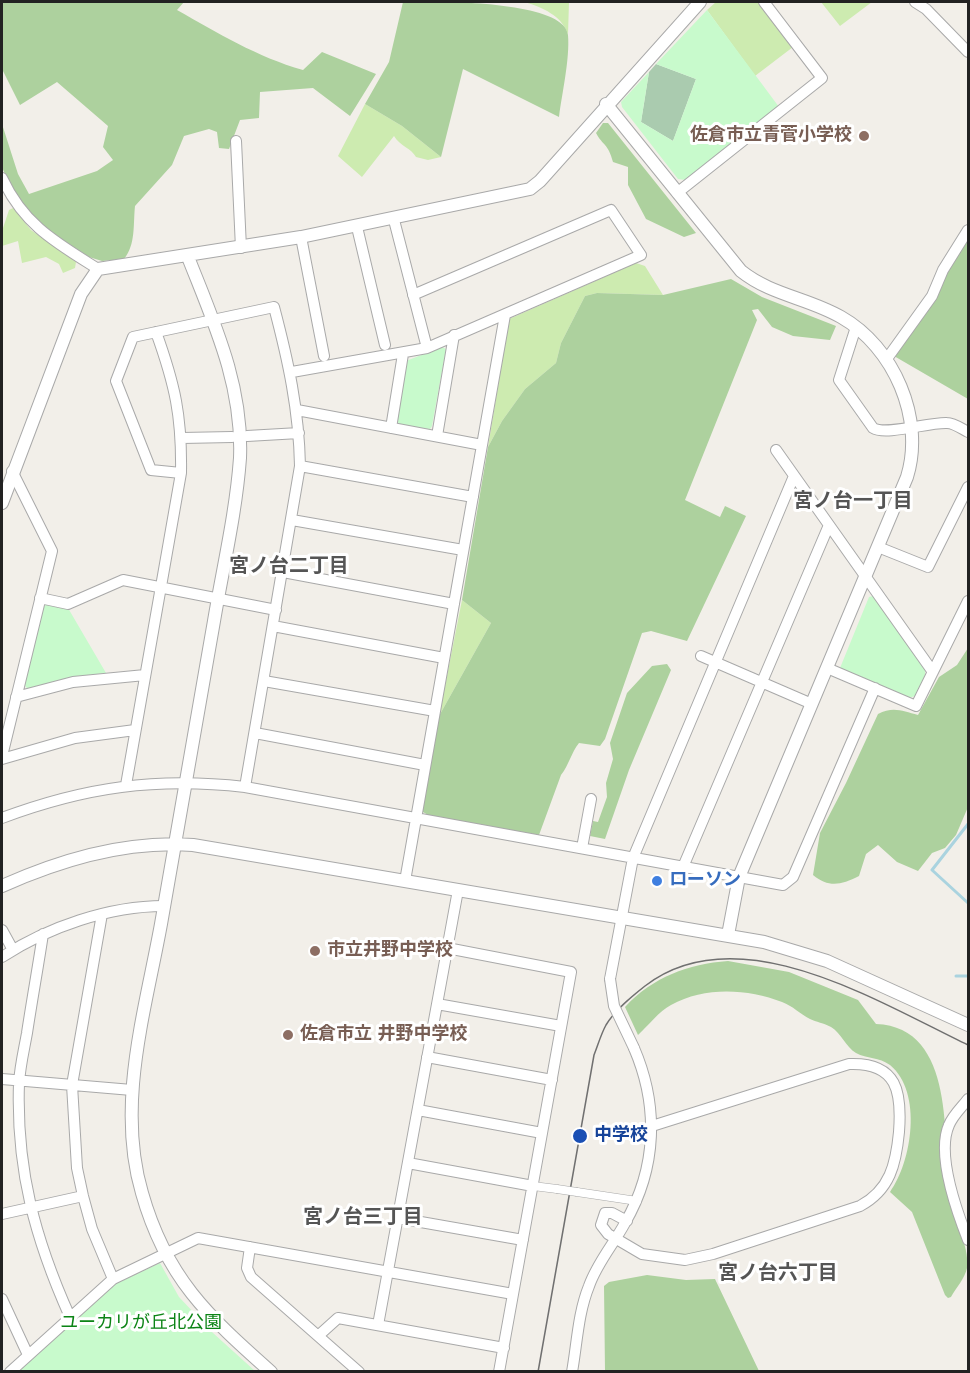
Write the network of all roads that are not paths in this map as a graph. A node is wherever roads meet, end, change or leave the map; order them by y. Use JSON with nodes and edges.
{"nodes":[{"id":1,"x":700,"y":2,"type":"edge"},
{"id":2,"x":764,"y":2,"type":"edge"},
{"id":3,"x":915,"y":2,"type":"edge"},
{"id":4,"x":969,"y":52,"type":"edge"},
{"id":5,"x":606,"y":104,"type":"junction"},
{"id":6,"x":236,"y":141,"type":"dead end"},
{"id":7,"x":2,"y":177,"type":"edge"},
{"id":8,"x":677,"y":193,"type":"junction"},
{"id":9,"x":394,"y":220,"type":"junction"},
{"id":10,"x":357,"y":227,"type":"junction"},
{"id":11,"x":969,"y":230,"type":"edge"},
{"id":12,"x":301,"y":237,"type":"junction"},
{"id":13,"x":241,"y":248,"type":"junction"},
{"id":14,"x":188,"y":257,"type":"junction"},
{"id":15,"x":98,"y":269,"type":"junction"},
{"id":16,"x":413,"y":295,"type":"junction"},
{"id":17,"x":505,"y":315,"type":"junction"},
{"id":18,"x":213,"y":320,"type":"junction"},
{"id":19,"x":855,"y":327,"type":"junction"},
{"id":20,"x":156,"y":332,"type":"junction"},
{"id":21,"x":454,"y":335,"type":"junction"},
{"id":22,"x":385,"y":345,"type":"dead end"},
{"id":23,"x":427,"y":348,"type":"junction"},
{"id":24,"x":403,"y":354,"type":"junction"},
{"id":25,"x":324,"y":356,"type":"dead end"},
{"id":26,"x":886,"y":360,"type":"junction"},
{"id":27,"x":291,"y":372,"type":"junction"},
{"id":28,"x":297,"y":410,"type":"junction"},
{"id":29,"x":913,"y":425,"type":"junction"},
{"id":30,"x":391,"y":428,"type":"junction"},
{"id":31,"x":969,"y":432,"type":"edge"},
{"id":32,"x":299,"y":433,"type":"junction"},
{"id":33,"x":247,"y":436,"type":"dead end"},
{"id":34,"x":437,"y":436,"type":"junction"},
{"id":35,"x":232,"y":437,"type":"dead end"},
{"id":36,"x":182,"y":438,"type":"junction"},
{"id":37,"x":482,"y":445,"type":"junction"},
{"id":38,"x":776,"y":450,"type":"dead end"},
{"id":39,"x":300,"y":466,"type":"junction"},
{"id":40,"x":12,"y":471,"type":"junction"},
{"id":41,"x":181,"y":473,"type":"junction"},
{"id":42,"x":794,"y":476,"type":"junction"},
{"id":43,"x":969,"y":487,"type":"edge"},
{"id":44,"x":473,"y":497,"type":"junction"},
{"id":45,"x":2,"y":503,"type":"edge"},
{"id":46,"x":292,"y":520,"type":"junction"},
{"id":47,"x":829,"y":525,"type":"junction"},
{"id":48,"x":878,"y":547,"type":"junction"},
{"id":49,"x":463,"y":550,"type":"junction"},
{"id":50,"x":283,"y":572,"type":"junction"},
{"id":51,"x":866,"y":577,"type":"junction"},
{"id":52,"x":161,"y":587,"type":"junction"},
{"id":53,"x":40,"y":598,"type":"junction"},
{"id":54,"x":217,"y":599,"type":"junction"},
{"id":55,"x":969,"y":601,"type":"edge"},
{"id":56,"x":454,"y":604,"type":"junction"},
{"id":57,"x":276,"y":610,"type":"junction"},
{"id":58,"x":273,"y":626,"type":"junction"},
{"id":59,"x":701,"y":656,"type":"dead end"},
{"id":60,"x":444,"y":658,"type":"junction"},
{"id":61,"x":716,"y":663,"type":"junction"},
{"id":62,"x":827,"y":668,"type":"junction"},
{"id":63,"x":933,"y":672,"type":"junction"},
{"id":64,"x":145,"y":675,"type":"junction"},
{"id":65,"x":264,"y":681,"type":"junction"},
{"id":66,"x":762,"y":683,"type":"junction"},
{"id":67,"x":875,"y":688,"type":"junction"},
{"id":68,"x":16,"y":697,"type":"junction"},
{"id":69,"x":812,"y":704,"type":"junction"},
{"id":70,"x":435,"y":711,"type":"junction"},
{"id":71,"x":5,"y":729,"type":"edge"},
{"id":72,"x":135,"y":730,"type":"junction"},
{"id":73,"x":255,"y":733,"type":"junction"},
{"id":74,"x":2,"y":757,"type":"edge"},
{"id":75,"x":425,"y":765,"type":"junction"},
{"id":76,"x":186,"y":781,"type":"junction"},
{"id":77,"x":126,"y":785,"type":"junction"},
{"id":78,"x":245,"y":787,"type":"junction"},
{"id":79,"x":591,"y":799,"type":"dead end"},
{"id":80,"x":2,"y":818,"type":"edge"},
{"id":81,"x":416,"y":818,"type":"junction"},
{"id":82,"x":176,"y":844,"type":"junction"},
{"id":83,"x":582,"y":848,"type":"junction"},
{"id":84,"x":633,"y":858,"type":"junction"},
{"id":85,"x":683,"y":867,"type":"junction"},
{"id":86,"x":739,"y":877,"type":"junction"},
{"id":87,"x":405,"y":881,"type":"junction"},
{"id":88,"x":2,"y":886,"type":"edge"},
{"id":89,"x":458,"y":890,"type":"junction"},
{"id":90,"x":164,"y":906,"type":"junction"},
{"id":91,"x":102,"y":914,"type":"junction"},
{"id":92,"x":623,"y":918,"type":"junction"},
{"id":93,"x":2,"y":930,"type":"edge"},
{"id":94,"x":43,"y":934,"type":"junction"},
{"id":95,"x":728,"y":935,"type":"junction"},
{"id":96,"x":447,"y":948,"type":"junction"},
{"id":97,"x":13,"y":950,"type":"junction"},
{"id":98,"x":2,"y":957,"type":"edge"},
{"id":99,"x":437,"y":1004,"type":"junction"},
{"id":100,"x":969,"y":1025,"type":"edge"},
{"id":101,"x":561,"y":1026,"type":"junction"},
{"id":102,"x":427,"y":1057,"type":"junction"},
{"id":103,"x":2,"y":1080,"type":"edge"},
{"id":104,"x":552,"y":1080,"type":"junction"},
{"id":105,"x":19,"y":1081,"type":"junction"},
{"id":106,"x":72,"y":1085,"type":"junction"},
{"id":107,"x":132,"y":1090,"type":"junction"},
{"id":108,"x":969,"y":1099,"type":"edge"},
{"id":109,"x":418,"y":1110,"type":"junction"},
{"id":110,"x":652,"y":1125,"type":"junction"},
{"id":111,"x":542,"y":1133,"type":"junction"},
{"id":112,"x":408,"y":1163,"type":"junction"},
{"id":113,"x":533,"y":1186,"type":"junction"},
{"id":114,"x":83,"y":1196,"type":"junction"},
{"id":115,"x":637,"y":1201,"type":"junction"},
{"id":116,"x":30,"y":1208,"type":"junction"},
{"id":117,"x":2,"y":1214,"type":"edge"},
{"id":118,"x":398,"y":1218,"type":"junction"},
{"id":119,"x":627,"y":1221,"type":"junction"},
{"id":120,"x":616,"y":1239,"type":"junction"},
{"id":121,"x":523,"y":1240,"type":"junction"},
{"id":122,"x":969,"y":1240,"type":"edge"},
{"id":123,"x":250,"y":1247,"type":"junction"},
{"id":124,"x":165,"y":1253,"type":"junction"},
{"id":125,"x":388,"y":1271,"type":"junction"},
{"id":126,"x":113,"y":1279,"type":"junction"},
{"id":127,"x":513,"y":1294,"type":"junction"},
{"id":128,"x":2,"y":1303,"type":"edge"},
{"id":129,"x":70,"y":1317,"type":"junction"},
{"id":130,"x":378,"y":1325,"type":"junction"},
{"id":131,"x":318,"y":1336,"type":"junction"},
{"id":132,"x":504,"y":1348,"type":"junction"},
{"id":133,"x":28,"y":1355,"type":"junction"},
{"id":134,"x":355,"y":1370,"type":"edge"},
{"id":135,"x":10,"y":1371,"type":"edge"},
{"id":136,"x":271,"y":1371,"type":"edge"},
{"id":137,"x":499,"y":1371,"type":"edge"},
{"id":138,"x":572,"y":1371,"type":"edge"}],
"edges":[{"from":1,"to":5,"type":"street"},
{"from":2,"to":8,"type":"street"},
{"from":3,"to":4,"type":"street"},
{"from":5,"to":8,"type":"street"},
{"from":5,"to":9,"type":"street"},
{"from":6,"to":13,"type":"street"},
{"from":7,"to":15,"type":"street"},
{"from":8,"to":19,"type":"street"},
{"from":9,"to":10,"type":"street"},
{"from":9,"to":16,"type":"street"},
{"from":10,"to":12,"type":"street"},
{"from":10,"to":22,"type":"street"},
{"from":11,"to":26,"type":"street"},
{"from":12,"to":13,"type":"street"},
{"from":12,"to":25,"type":"street"},
{"from":13,"to":14,"type":"street"},
{"from":14,"to":15,"type":"street"},
{"from":14,"to":18,"type":"street"},
{"from":15,"to":40,"type":"street"},
{"from":16,"to":17,"type":"street"},
{"from":16,"to":23,"type":"street"},
{"from":17,"to":21,"type":"street"},
{"from":17,"to":37,"type":"street"},
{"from":18,"to":20,"type":"street"},
{"from":18,"to":27,"type":"street"},
{"from":18,"to":54,"type":"street"},
{"from":19,"to":26,"type":"street"},
{"from":19,"to":29,"type":"street"},
{"from":20,"to":36,"type":"street"},
{"from":20,"to":41,"type":"street"},
{"from":21,"to":23,"type":"street"},
{"from":21,"to":34,"type":"street"},
{"from":23,"to":24,"type":"street"},
{"from":24,"to":27,"type":"street"},
{"from":24,"to":30,"type":"street"},
{"from":26,"to":29,"type":"street"},
{"from":27,"to":28,"type":"street"},
{"from":28,"to":30,"type":"street"},
{"from":28,"to":32,"type":"street"},
{"from":29,"to":31,"type":"street"},
{"from":29,"to":48,"type":"street"},
{"from":30,"to":34,"type":"street"},
{"from":32,"to":33,"type":"street"},
{"from":32,"to":39,"type":"street"},
{"from":34,"to":37,"type":"street"},
{"from":35,"to":36,"type":"street"},
{"from":36,"to":41,"type":"street"},
{"from":37,"to":44,"type":"street"},
{"from":38,"to":42,"type":"street"},
{"from":39,"to":44,"type":"street"},
{"from":39,"to":46,"type":"street"},
{"from":40,"to":45,"type":"street"},
{"from":40,"to":53,"type":"street"},
{"from":41,"to":52,"type":"street"},
{"from":42,"to":47,"type":"street"},
{"from":42,"to":61,"type":"street"},
{"from":43,"to":48,"type":"street"},
{"from":44,"to":49,"type":"street"},
{"from":46,"to":49,"type":"street"},
{"from":46,"to":50,"type":"street"},
{"from":47,"to":51,"type":"street"},
{"from":47,"to":66,"type":"street"},
{"from":48,"to":51,"type":"street"},
{"from":49,"to":56,"type":"street"},
{"from":50,"to":56,"type":"street"},
{"from":50,"to":57,"type":"street"},
{"from":51,"to":62,"type":"street"},
{"from":51,"to":63,"type":"street"},
{"from":52,"to":53,"type":"street"},
{"from":52,"to":54,"type":"street"},
{"from":52,"to":64,"type":"street"},
{"from":53,"to":68,"type":"street"},
{"from":54,"to":57,"type":"street"},
{"from":54,"to":76,"type":"street"},
{"from":55,"to":63,"type":"street"},
{"from":56,"to":60,"type":"street"},
{"from":57,"to":58,"type":"street"},
{"from":58,"to":60,"type":"street"},
{"from":58,"to":65,"type":"street"},
{"from":59,"to":61,"type":"street"},
{"from":60,"to":70,"type":"street"},
{"from":61,"to":66,"type":"street"},
{"from":61,"to":84,"type":"street"},
{"from":62,"to":67,"type":"street"},
{"from":62,"to":69,"type":"street"},
{"from":63,"to":67,"type":"street"},
{"from":64,"to":68,"type":"street"},
{"from":64,"to":72,"type":"street"},
{"from":65,"to":70,"type":"street"},
{"from":65,"to":73,"type":"street"},
{"from":66,"to":69,"type":"street"},
{"from":66,"to":85,"type":"street"},
{"from":67,"to":86,"type":"street"},
{"from":68,"to":71,"type":"street"},
{"from":69,"to":86,"type":"street"},
{"from":70,"to":75,"type":"street"},
{"from":71,"to":74,"type":"street"},
{"from":72,"to":74,"type":"street"},
{"from":72,"to":77,"type":"street"},
{"from":73,"to":75,"type":"street"},
{"from":73,"to":78,"type":"street"},
{"from":75,"to":81,"type":"street"},
{"from":76,"to":77,"type":"street"},
{"from":76,"to":78,"type":"street"},
{"from":76,"to":82,"type":"street"},
{"from":77,"to":80,"type":"street"},
{"from":78,"to":81,"type":"street"},
{"from":79,"to":83,"type":"street"},
{"from":81,"to":83,"type":"street"},
{"from":81,"to":87,"type":"street"},
{"from":82,"to":87,"type":"street"},
{"from":82,"to":88,"type":"street"},
{"from":82,"to":90,"type":"street"},
{"from":83,"to":84,"type":"street"},
{"from":84,"to":85,"type":"street"},
{"from":84,"to":92,"type":"street"},
{"from":85,"to":86,"type":"street"},
{"from":86,"to":95,"type":"street"},
{"from":87,"to":89,"type":"street"},
{"from":89,"to":92,"type":"street"},
{"from":89,"to":96,"type":"street"},
{"from":90,"to":91,"type":"street"},
{"from":90,"to":107,"type":"street"},
{"from":91,"to":94,"type":"street"},
{"from":91,"to":106,"type":"street"},
{"from":92,"to":95,"type":"street"},
{"from":92,"to":110,"type":"street","bridge":true},
{"from":93,"to":97,"type":"street"},
{"from":94,"to":97,"type":"street"},
{"from":94,"to":105,"type":"street"},
{"from":95,"to":100,"type":"street"},
{"from":96,"to":99,"type":"street"},
{"from":96,"to":101,"type":"street"},
{"from":97,"to":98,"type":"street"},
{"from":99,"to":101,"type":"street"},
{"from":99,"to":102,"type":"street"},
{"from":101,"to":104,"type":"street"},
{"from":102,"to":104,"type":"street"},
{"from":102,"to":109,"type":"street"},
{"from":103,"to":105,"type":"street"},
{"from":104,"to":111,"type":"street"},
{"from":105,"to":106,"type":"street"},
{"from":105,"to":116,"type":"street"},
{"from":106,"to":107,"type":"street"},
{"from":106,"to":114,"type":"street"},
{"from":107,"to":124,"type":"street"},
{"from":108,"to":122,"type":"street"},
{"from":109,"to":111,"type":"street"},
{"from":109,"to":112,"type":"street"},
{"from":110,"to":115,"type":"street"},
{"from":110,"to":120,"type":"street"},
{"from":111,"to":113,"type":"street"},
{"from":112,"to":113,"type":"street"},
{"from":112,"to":118,"type":"street"},
{"from":113,"to":115,"type":"street","bridge":true},
{"from":113,"to":121,"type":"street"},
{"from":114,"to":116,"type":"street"},
{"from":114,"to":126,"type":"street"},
{"from":115,"to":119,"type":"street"},
{"from":116,"to":117,"type":"street"},
{"from":116,"to":129,"type":"street"},
{"from":118,"to":121,"type":"street"},
{"from":118,"to":125,"type":"street"},
{"from":119,"to":120,"type":"street"},
{"from":119,"to":120,"type":"street"},
{"from":120,"to":138,"type":"street"},
{"from":121,"to":127,"type":"street"},
{"from":123,"to":124,"type":"street"},
{"from":123,"to":125,"type":"street"},
{"from":123,"to":131,"type":"street"},
{"from":124,"to":126,"type":"street"},
{"from":124,"to":136,"type":"street"},
{"from":125,"to":127,"type":"street"},
{"from":125,"to":130,"type":"street"},
{"from":126,"to":129,"type":"street"},
{"from":127,"to":132,"type":"street"},
{"from":128,"to":133,"type":"street"},
{"from":129,"to":133,"type":"street"},
{"from":130,"to":131,"type":"street"},
{"from":130,"to":132,"type":"street"},
{"from":131,"to":134,"type":"street"},
{"from":132,"to":137,"type":"street"},
{"from":133,"to":135,"type":"street"}]}
